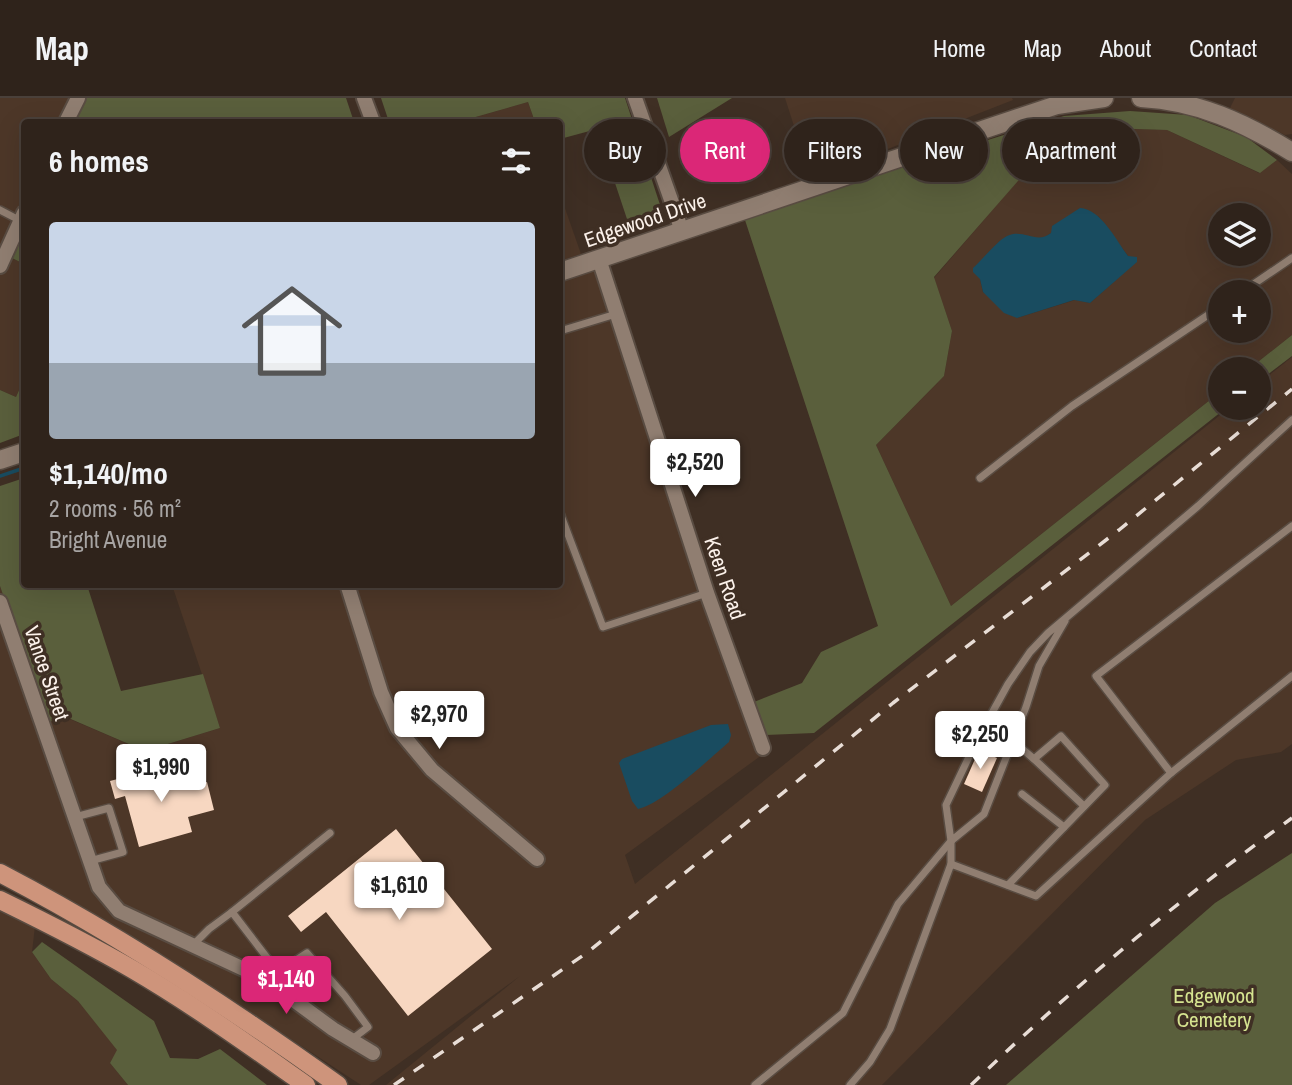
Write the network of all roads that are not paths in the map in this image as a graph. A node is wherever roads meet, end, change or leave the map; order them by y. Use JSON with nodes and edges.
{"nodes":[{"id":1,"x":78,"y":98,"type":"edge"},
{"id":2,"x":364,"y":98,"type":"edge"},
{"id":3,"x":635,"y":98,"type":"edge"},
{"id":4,"x":1104,"y":98,"type":"edge"},
{"id":5,"x":1141,"y":98,"type":"edge"},
{"id":6,"x":68,"y":119,"type":"edge"},
{"id":7,"x":372,"y":119,"type":"edge"},
{"id":8,"x":1292,"y":152,"type":"edge"},
{"id":9,"x":0,"y":211,"type":"edge"},
{"id":10,"x":21,"y":216,"type":"edge"},
{"id":11,"x":21,"y":221,"type":"edge"},
{"id":12,"x":682,"y":231,"type":"junction"},
{"id":13,"x":1292,"y":258,"type":"edge"},
{"id":14,"x":599,"y":259,"type":"junction"},
{"id":15,"x":0,"y":266,"type":"edge"},
{"id":16,"x":563,"y":271,"type":"edge"},
{"id":17,"x":1260,"y":280,"type":"edge"},
{"id":18,"x":617,"y":314,"type":"junction"},
{"id":19,"x":1208,"y":315,"type":"edge"},
{"id":20,"x":563,"y":330,"type":"edge"},
{"id":21,"x":1292,"y":420,"type":"edge"},
{"id":22,"x":21,"y":453,"type":"edge"},
{"id":23,"x":0,"y":460,"type":"edge"},
{"id":24,"x":980,"y":478,"type":"dead end"},
{"id":25,"x":563,"y":521,"type":"edge"},
{"id":26,"x":1292,"y":526,"type":"edge"},
{"id":27,"x":348,"y":588,"type":"edge"},
{"id":28,"x":707,"y":593,"type":"junction"},
{"id":29,"x":0,"y":601,"type":"edge"},
{"id":30,"x":1065,"y":621,"type":"junction"},
{"id":31,"x":1292,"y":676,"type":"edge"},
{"id":32,"x":1013,"y":741,"type":"junction"},
{"id":33,"x":764,"y":748,"type":"dead end"},
{"id":34,"x":1034,"y":759,"type":"junction"},
{"id":35,"x":1171,"y":773,"type":"junction"},
{"id":36,"x":1022,"y":794,"type":"dead end"},
{"id":37,"x":1084,"y":806,"type":"junction"},
{"id":38,"x":75,"y":817,"type":"junction"},
{"id":39,"x":1064,"y":827,"type":"junction"},
{"id":40,"x":330,"y":833,"type":"dead end"},
{"id":41,"x":951,"y":841,"type":"junction"},
{"id":42,"x":537,"y":859,"type":"dead end"},
{"id":43,"x":90,"y":861,"type":"junction"},
{"id":44,"x":951,"y":864,"type":"junction"},
{"id":45,"x":0,"y":873,"type":"edge"},
{"id":46,"x":1008,"y":885,"type":"junction"},
{"id":47,"x":0,"y":900,"type":"edge"},
{"id":48,"x":232,"y":912,"type":"junction"},
{"id":49,"x":194,"y":944,"type":"junction"},
{"id":50,"x":273,"y":976,"type":"junction"},
{"id":51,"x":351,"y":1040,"type":"junction"},
{"id":52,"x":373,"y":1053,"type":"dead end"},
{"id":53,"x":336,"y":1084,"type":"edge"},
{"id":54,"x":306,"y":1085,"type":"edge"},
{"id":55,"x":755,"y":1085,"type":"edge"},
{"id":56,"x":850,"y":1085,"type":"edge"}],
"edges":[{"from":1,"to":6,"type":"street"},
{"from":2,"to":7,"type":"street"},
{"from":3,"to":12,"type":"street"},
{"from":4,"to":12,"type":"street","name":"Edgewood Drive"},
{"from":5,"to":8,"type":"street"},
{"from":9,"to":10,"type":"lane"},
{"from":11,"to":15,"type":"street"},
{"from":12,"to":14,"type":"street","name":"Edgewood Drive"},
{"from":13,"to":17,"type":"lane"},
{"from":14,"to":16,"type":"street","name":"Edgewood Drive"},
{"from":14,"to":18,"type":"street","name":"Keen Road"},
{"from":18,"to":20,"type":"lane"},
{"from":18,"to":28,"type":"street","name":"Keen Road"},
{"from":19,"to":24,"type":"lane"},
{"from":21,"to":30,"type":"lane"},
{"from":22,"to":23,"type":"street"},
{"from":25,"to":28,"type":"lane"},
{"from":26,"to":35,"type":"lane"},
{"from":27,"to":42,"type":"street"},
{"from":28,"to":33,"type":"street","name":"Keen Road"},
{"from":29,"to":38,"type":"street","name":"Vance Street"},
{"from":30,"to":32,"type":"lane"},
{"from":30,"to":41,"type":"lane"},
{"from":31,"to":35,"type":"lane"},
{"from":32,"to":34,"type":"lane"},
{"from":32,"to":41,"type":"lane"},
{"from":34,"to":37,"type":"lane"},
{"from":34,"to":37,"type":"lane"},
{"from":35,"to":46,"type":"lane"},
{"from":36,"to":39,"type":"lane"},
{"from":37,"to":39,"type":"lane"},
{"from":38,"to":43,"type":"street","name":"Vance Street"},
{"from":38,"to":43,"type":"lane"},
{"from":39,"to":46,"type":"lane"},
{"from":40,"to":48,"type":"lane"},
{"from":41,"to":44,"type":"lane"},
{"from":41,"to":55,"type":"lane"},
{"from":43,"to":49,"type":"street","name":"Vance Street"},
{"from":44,"to":46,"type":"lane"},
{"from":44,"to":56,"type":"lane"},
{"from":45,"to":53,"type":"main road"},
{"from":47,"to":54,"type":"main road"},
{"from":48,"to":49,"type":"lane"},
{"from":48,"to":50,"type":"lane"},
{"from":49,"to":50,"type":"street"},
{"from":50,"to":51,"type":"street"},
{"from":50,"to":51,"type":"lane"},
{"from":51,"to":52,"type":"street"}]}
